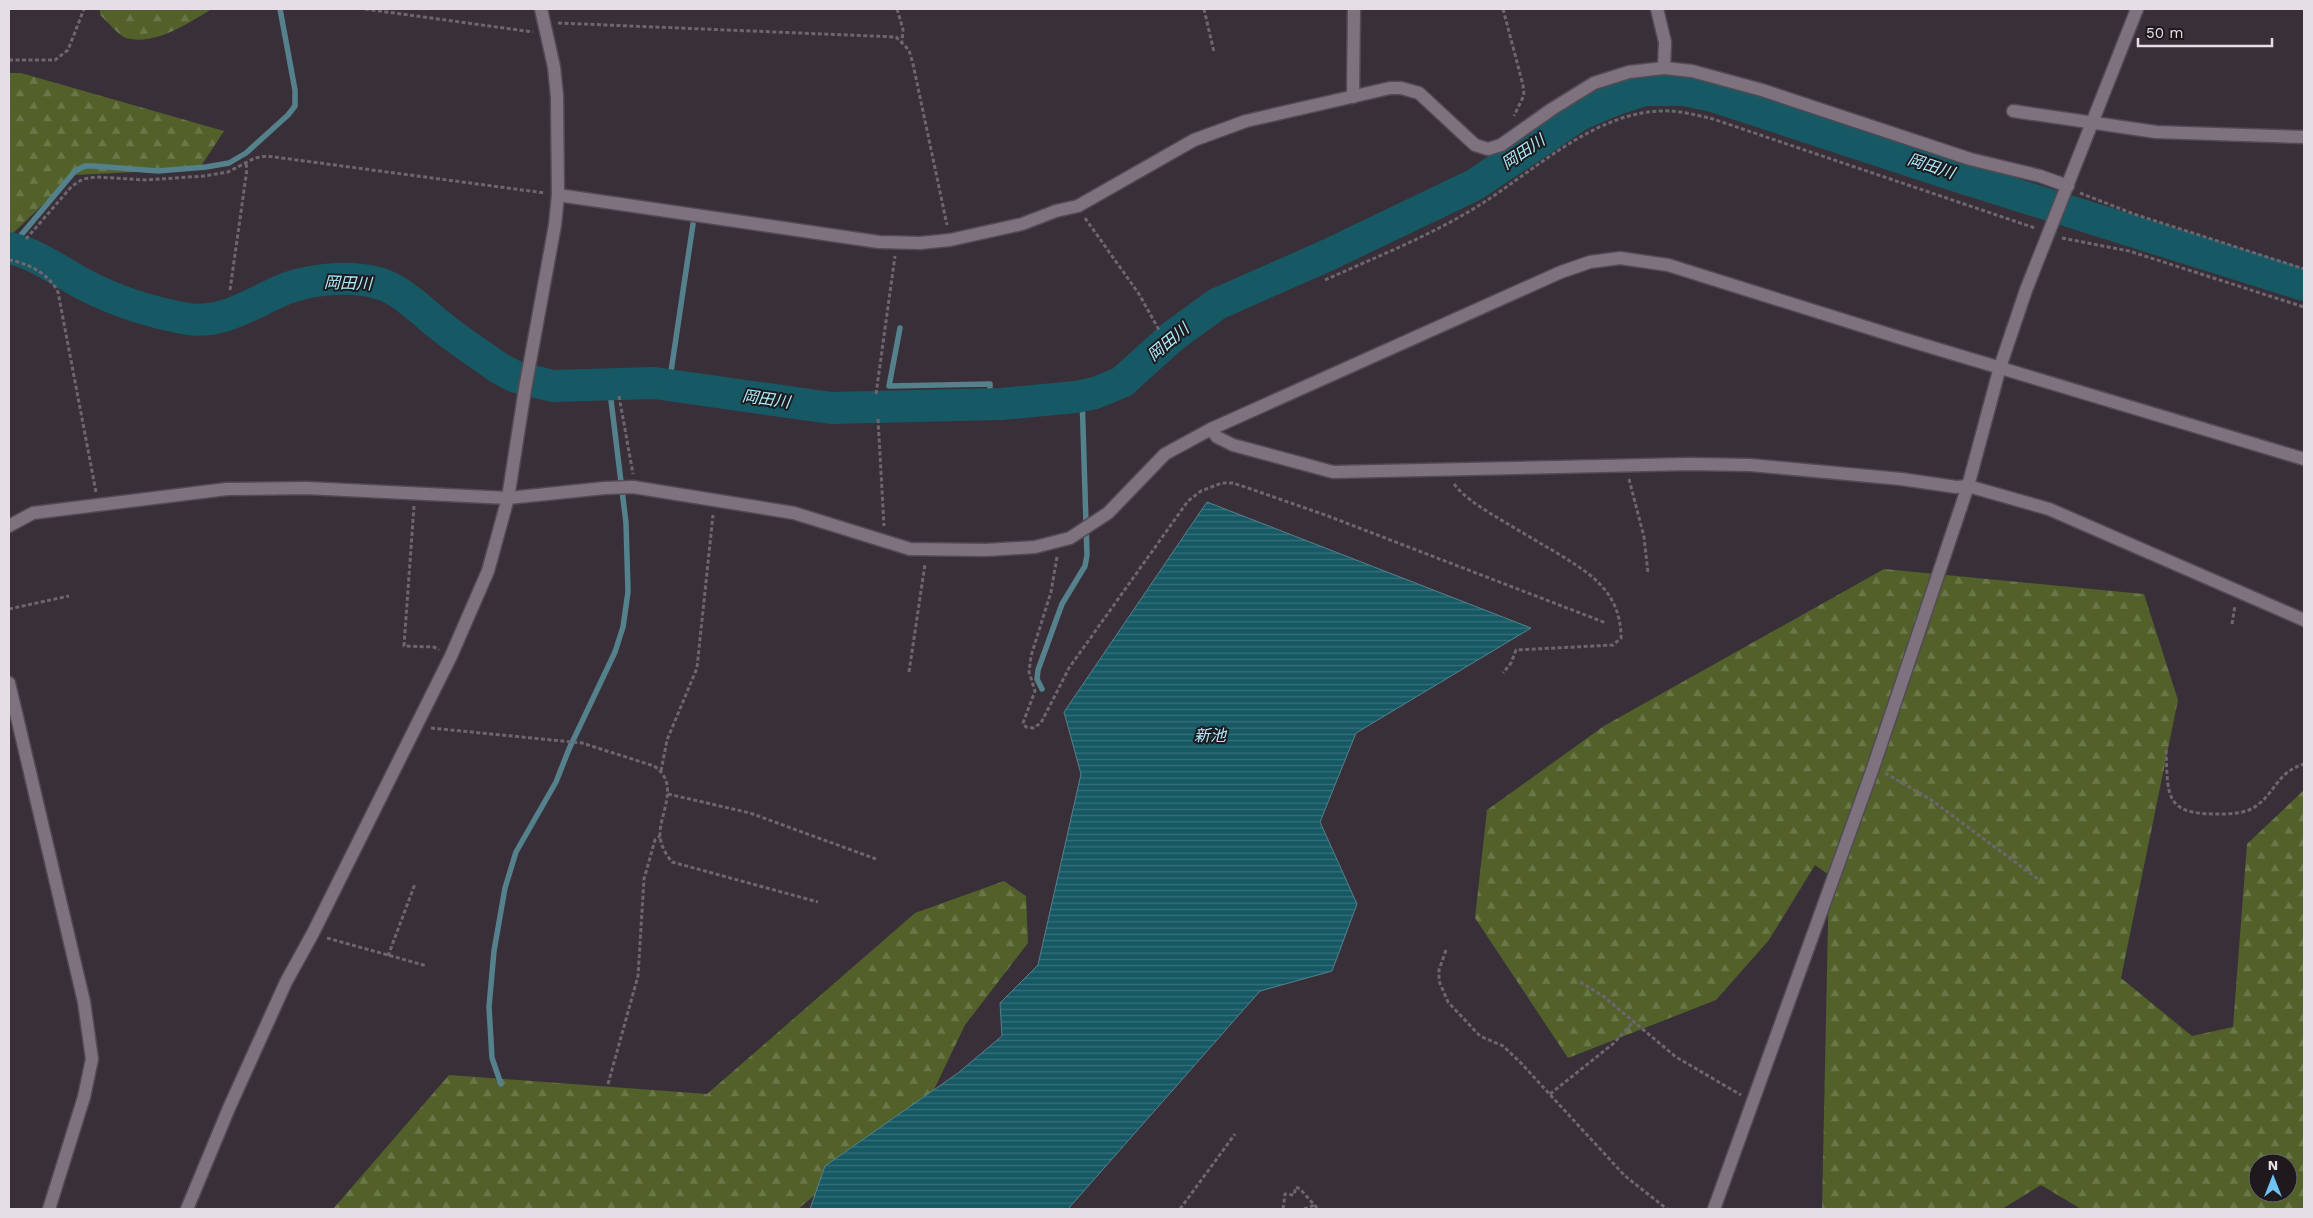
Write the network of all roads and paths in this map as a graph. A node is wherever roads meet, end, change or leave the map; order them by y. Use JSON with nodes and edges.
{"nodes":[{"id":1,"x":84,"y":9,"type":"edge"},
{"id":2,"x":365,"y":9,"type":"edge"},
{"id":3,"x":541,"y":9,"type":"edge"},
{"id":4,"x":897,"y":9,"type":"edge"},
{"id":5,"x":1204,"y":9,"type":"edge"},
{"id":6,"x":1354,"y":9,"type":"edge"},
{"id":7,"x":1503,"y":9,"type":"edge"},
{"id":8,"x":1657,"y":9,"type":"edge"},
{"id":9,"x":2137,"y":9,"type":"edge"},
{"id":10,"x":546,"y":28,"type":"junction"},
{"id":11,"x":902,"y":42,"type":"junction"},
{"id":12,"x":1214,"y":52,"type":"dead end"},
{"id":13,"x":9,"y":60,"type":"edge"},
{"id":14,"x":1664,"y":68,"type":"junction"},
{"id":15,"x":1353,"y":97,"type":"junction"},
{"id":16,"x":2013,"y":112,"type":"dead end"},
{"id":17,"x":1511,"y":122,"type":"dead end"},
{"id":18,"x":2092,"y":122,"type":"junction"},
{"id":19,"x":2304,"y":137,"type":"edge"},
{"id":20,"x":246,"y":164,"type":"junction"},
{"id":21,"x":2066,"y":189,"type":"junction"},
{"id":22,"x":558,"y":195,"type":"junction"},
{"id":23,"x":1078,"y":206,"type":"junction"},
{"id":24,"x":2050,"y":230,"type":"junction"},
{"id":25,"x":26,"y":239,"type":"dead end"},
{"id":26,"x":950,"y":240,"type":"junction"},
{"id":27,"x":897,"y":242,"type":"junction"},
{"id":28,"x":9,"y":260,"type":"edge"},
{"id":29,"x":2304,"y":269,"type":"edge"},
{"id":30,"x":1324,"y":280,"type":"dead end"},
{"id":31,"x":230,"y":290,"type":"dead end"},
{"id":32,"x":2304,"y":307,"type":"edge"},
{"id":33,"x":1159,"y":330,"type":"dead end"},
{"id":34,"x":2000,"y":366,"type":"junction"},
{"id":35,"x":876,"y":394,"type":"dead end"},
{"id":36,"x":619,"y":396,"type":"dead end"},
{"id":37,"x":878,"y":419,"type":"dead end"},
{"id":38,"x":1211,"y":429,"type":"junction"},
{"id":39,"x":2304,"y":459,"type":"edge"},
{"id":40,"x":1628,"y":465,"type":"junction"},
{"id":41,"x":1453,"y":469,"type":"junction"},
{"id":42,"x":1968,"y":486,"type":"junction"},
{"id":43,"x":633,"y":487,"type":"junction"},
{"id":44,"x":415,"y":494,"type":"junction"},
{"id":45,"x":508,"y":498,"type":"junction"},
{"id":46,"x":714,"y":499,"type":"junction"},
{"id":47,"x":96,"y":505,"type":"junction"},
{"id":48,"x":9,"y":526,"type":"edge"},
{"id":49,"x":883,"y":542,"type":"junction"},
{"id":50,"x":1055,"y":542,"type":"junction"},
{"id":51,"x":927,"y":551,"type":"junction"},
{"id":52,"x":1648,"y":573,"type":"dead end"},
{"id":53,"x":69,"y":596,"type":"dead end"},
{"id":54,"x":9,"y":610,"type":"edge"},
{"id":55,"x":2304,"y":620,"type":"edge"},
{"id":56,"x":1606,"y":623,"type":"dead end"},
{"id":57,"x":451,"y":656,"type":"junction"},
{"id":58,"x":909,"y":672,"type":"dead end"},
{"id":59,"x":1503,"y":673,"type":"dead end"},
{"id":60,"x":9,"y":683,"type":"edge"},
{"id":61,"x":416,"y":726,"type":"junction"},
{"id":62,"x":2166,"y":750,"type":"dead end"},
{"id":63,"x":2304,"y":764,"type":"edge"},
{"id":64,"x":1873,"y":768,"type":"junction"},
{"id":65,"x":661,"y":771,"type":"junction"},
{"id":66,"x":668,"y":794,"type":"junction"},
{"id":67,"x":660,"y":836,"type":"junction"},
{"id":68,"x":876,"y":859,"type":"dead end"},
{"id":69,"x":2038,"y":879,"type":"dead end"},
{"id":70,"x":415,"y":884,"type":"dead end"},
{"id":71,"x":818,"y":902,"type":"dead end"},
{"id":72,"x":313,"y":933,"type":"junction"},
{"id":73,"x":1446,"y":950,"type":"dead end"},
{"id":74,"x":388,"y":956,"type":"junction"},
{"id":75,"x":427,"y":966,"type":"dead end"},
{"id":76,"x":1580,"y":982,"type":"dead end"},
{"id":77,"x":1633,"y":1022,"type":"junction"},
{"id":78,"x":608,"y":1084,"type":"dead end"},
{"id":79,"x":1550,"y":1094,"type":"junction"},
{"id":80,"x":1753,"y":1101,"type":"junction"},
{"id":81,"x":1235,"y":1134,"type":"dead end"},
{"id":82,"x":1314,"y":1205,"type":"junction"},
{"id":83,"x":49,"y":1209,"type":"edge"},
{"id":84,"x":187,"y":1209,"type":"edge"},
{"id":85,"x":1180,"y":1209,"type":"edge"},
{"id":86,"x":1283,"y":1209,"type":"edge"},
{"id":87,"x":1304,"y":1209,"type":"edge"},
{"id":88,"x":1318,"y":1209,"type":"edge"},
{"id":89,"x":1667,"y":1209,"type":"edge"},
{"id":90,"x":1714,"y":1209,"type":"edge"}],
"edges":[{"from":1,"to":13,"type":"path"},
{"from":2,"to":10,"type":"path"},
{"from":3,"to":10,"type":"street"},
{"from":4,"to":11,"type":"path"},
{"from":5,"to":12,"type":"path"},
{"from":6,"to":15,"type":"street"},
{"from":7,"to":17,"type":"path"},
{"from":8,"to":14,"type":"street"},
{"from":9,"to":18,"type":"street"},
{"from":10,"to":11,"type":"path"},
{"from":10,"to":22,"type":"street"},
{"from":11,"to":26,"type":"path"},
{"from":14,"to":15,"type":"street"},
{"from":14,"to":21,"type":"street"},
{"from":15,"to":23,"type":"street"},
{"from":16,"to":18,"type":"street"},
{"from":18,"to":19,"type":"street"},
{"from":18,"to":21,"type":"street"},
{"from":20,"to":22,"type":"path"},
{"from":20,"to":25,"type":"path"},
{"from":20,"to":31,"type":"path"},
{"from":21,"to":24,"type":"street"},
{"from":21,"to":29,"type":"path"},
{"from":22,"to":27,"type":"street"},
{"from":22,"to":45,"type":"street"},
{"from":23,"to":26,"type":"street"},
{"from":23,"to":33,"type":"path"},
{"from":24,"to":30,"type":"path"},
{"from":24,"to":32,"type":"path"},
{"from":24,"to":34,"type":"street"},
{"from":26,"to":27,"type":"street"},
{"from":27,"to":35,"type":"path"},
{"from":28,"to":47,"type":"path"},
{"from":34,"to":38,"type":"street"},
{"from":34,"to":39,"type":"street"},
{"from":34,"to":42,"type":"street"},
{"from":36,"to":43,"type":"path"},
{"from":37,"to":49,"type":"path"},
{"from":38,"to":41,"type":"street"},
{"from":38,"to":50,"type":"street"},
{"from":40,"to":41,"type":"street"},
{"from":40,"to":42,"type":"street"},
{"from":40,"to":52,"type":"path"},
{"from":41,"to":59,"type":"path"},
{"from":42,"to":55,"type":"street"},
{"from":42,"to":64,"type":"street"},
{"from":43,"to":45,"type":"street"},
{"from":43,"to":46,"type":"street"},
{"from":44,"to":45,"type":"street"},
{"from":44,"to":47,"type":"street"},
{"from":44,"to":57,"type":"path"},
{"from":45,"to":57,"type":"street"},
{"from":46,"to":49,"type":"street"},
{"from":46,"to":65,"type":"path"},
{"from":47,"to":48,"type":"street"},
{"from":49,"to":51,"type":"street"},
{"from":50,"to":51,"type":"street"},
{"from":50,"to":56,"type":"path"},
{"from":51,"to":58,"type":"path"},
{"from":53,"to":54,"type":"path"},
{"from":57,"to":61,"type":"street"},
{"from":60,"to":83,"type":"street"},
{"from":61,"to":65,"type":"path"},
{"from":61,"to":72,"type":"street"},
{"from":62,"to":63,"type":"path"},
{"from":64,"to":69,"type":"path"},
{"from":64,"to":80,"type":"street"},
{"from":65,"to":66,"type":"path"},
{"from":66,"to":67,"type":"path"},
{"from":66,"to":68,"type":"path"},
{"from":67,"to":71,"type":"path"},
{"from":67,"to":78,"type":"path"},
{"from":70,"to":74,"type":"path"},
{"from":72,"to":74,"type":"path"},
{"from":72,"to":84,"type":"street"},
{"from":73,"to":79,"type":"path"},
{"from":74,"to":75,"type":"path"},
{"from":76,"to":77,"type":"path"},
{"from":77,"to":79,"type":"path"},
{"from":77,"to":80,"type":"path"},
{"from":79,"to":89,"type":"path"},
{"from":80,"to":90,"type":"street"},
{"from":81,"to":85,"type":"path"},
{"from":82,"to":86,"type":"path"},
{"from":82,"to":87,"type":"path"},
{"from":82,"to":88,"type":"path"}]}
